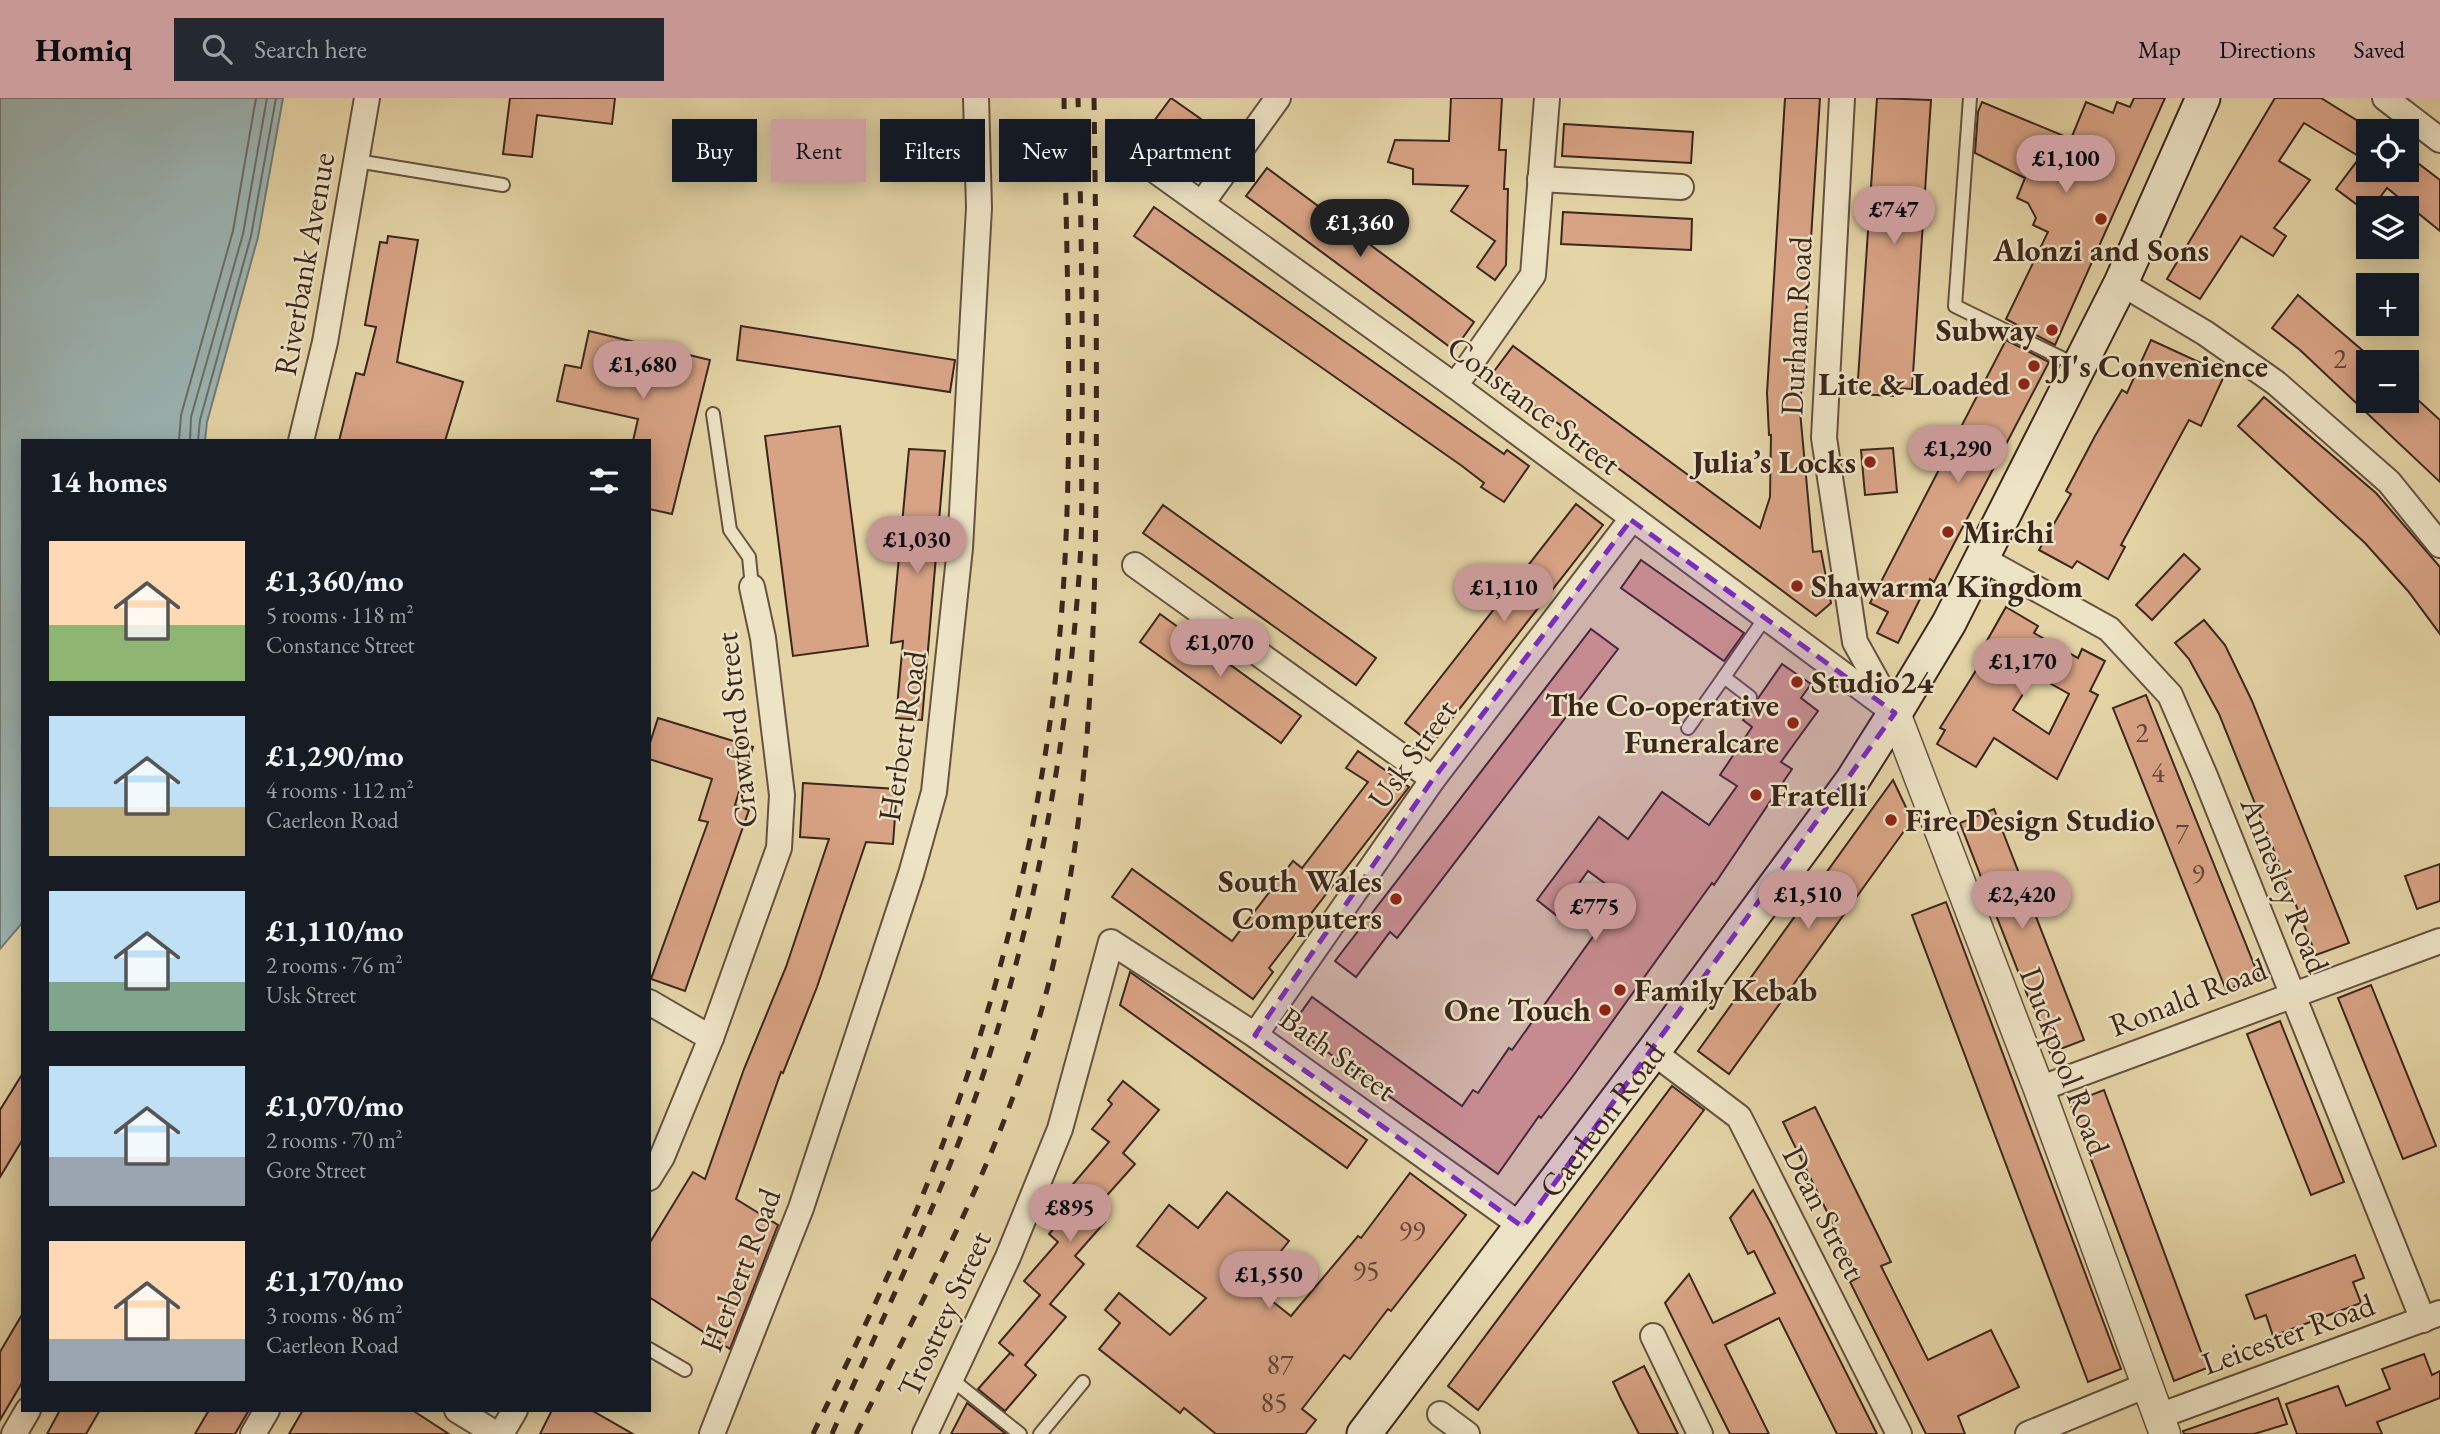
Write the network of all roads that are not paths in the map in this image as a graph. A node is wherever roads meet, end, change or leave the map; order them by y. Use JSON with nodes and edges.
{"nodes":[{"id":1,"x":367,"y":98,"type":"edge"},
{"id":2,"x":976,"y":98,"type":"edge"},
{"id":3,"x":1278,"y":98,"type":"edge"},
{"id":4,"x":1547,"y":98,"type":"edge"},
{"id":5,"x":1842,"y":98,"type":"edge"},
{"id":6,"x":1970,"y":98,"type":"edge"},
{"id":7,"x":2203,"y":98,"type":"edge"},
{"id":8,"x":2385,"y":98,"type":"edge"},
{"id":9,"x":2440,"y":140,"type":"edge"},
{"id":10,"x":357,"y":161,"type":"junction"},
{"id":11,"x":1540,"y":179,"type":"junction"},
{"id":12,"x":1172,"y":182,"type":"edge"},
{"id":13,"x":503,"y":185,"type":"dead end"},
{"id":14,"x":1681,"y":187,"type":"dead end"},
{"id":15,"x":1202,"y":203,"type":"junction"},
{"id":16,"x":2120,"y":283,"type":"junction"},
{"id":17,"x":2078,"y":366,"type":"junction"},
{"id":18,"x":1455,"y":386,"type":"junction"},
{"id":19,"x":713,"y":414,"type":"dead end"},
{"id":20,"x":302,"y":439,"type":"edge"},
{"id":21,"x":1631,"y":520,"type":"junction"},
{"id":22,"x":2440,"y":545,"type":"edge"},
{"id":23,"x":1981,"y":558,"type":"junction"},
{"id":24,"x":1135,"y":565,"type":"dead end"},
{"id":25,"x":752,"y":587,"type":"joint"},
{"id":26,"x":1765,"y":618,"type":"junction"},
{"id":27,"x":1724,"y":677,"type":"junction"},
{"id":28,"x":1751,"y":697,"type":"dead end"},
{"id":29,"x":1895,"y":713,"type":"junction"},
{"id":30,"x":1688,"y":728,"type":"dead end"},
{"id":31,"x":1433,"y":779,"type":"junction"},
{"id":32,"x":2440,"y":941,"type":"edge"},
{"id":33,"x":1111,"y":942,"type":"joint"},
{"id":34,"x":2292,"y":993,"type":"junction"},
{"id":35,"x":651,"y":1003,"type":"edge"},
{"id":36,"x":1255,"y":1035,"type":"junction"},
{"id":37,"x":711,"y":1038,"type":"junction"},
{"id":38,"x":1653,"y":1052,"type":"junction"},
{"id":39,"x":2039,"y":1089,"type":"junction"},
{"id":40,"x":657,"y":1146,"type":"edge"},
{"id":41,"x":651,"y":1170,"type":"edge"},
{"id":42,"x":1522,"y":1227,"type":"junction"},
{"id":43,"x":2431,"y":1317,"type":"edge"},
{"id":44,"x":1653,"y":1336,"type":"dead end"},
{"id":45,"x":651,"y":1350,"type":"edge"},
{"id":46,"x":685,"y":1370,"type":"dead end"},
{"id":47,"x":950,"y":1378,"type":"junction"},
{"id":48,"x":1083,"y":1382,"type":"dead end"},
{"id":49,"x":2147,"y":1385,"type":"junction"},
{"id":50,"x":27,"y":1412,"type":"edge"},
{"id":51,"x":266,"y":1412,"type":"edge"},
{"id":52,"x":460,"y":1412,"type":"edge"},
{"id":53,"x":514,"y":1412,"type":"edge"},
{"id":54,"x":1440,"y":1414,"type":"dead end"},
{"id":55,"x":2162,"y":1425,"type":"edge"},
{"id":56,"x":14,"y":1434,"type":"edge"},
{"id":57,"x":253,"y":1434,"type":"edge"},
{"id":58,"x":499,"y":1434,"type":"edge"},
{"id":59,"x":712,"y":1434,"type":"edge"},
{"id":60,"x":925,"y":1434,"type":"edge"},
{"id":61,"x":1020,"y":1434,"type":"edge"},
{"id":62,"x":1040,"y":1434,"type":"edge"},
{"id":63,"x":1364,"y":1434,"type":"edge"},
{"id":64,"x":1467,"y":1434,"type":"edge"},
{"id":65,"x":1700,"y":1434,"type":"edge"},
{"id":66,"x":1899,"y":1434,"type":"edge"},
{"id":67,"x":2028,"y":1434,"type":"edge"}],
"edges":[{"from":1,"to":10,"type":"street","name":"Riverbank Avenue"},
{"from":2,"to":59,"type":"street","name":"Herbert Road"},
{"from":3,"to":15,"type":"street"},
{"from":4,"to":11,"type":"street"},
{"from":5,"to":29,"type":"street","name":"Durham Road"},
{"from":6,"to":17,"type":"lane"},
{"from":7,"to":16,"type":"main road","name":"Caerleon Road"},
{"from":8,"to":9,"type":"street"},
{"from":10,"to":13,"type":"lane"},
{"from":10,"to":20,"type":"street","name":"Riverbank Avenue"},
{"from":11,"to":14,"type":"street"},
{"from":11,"to":18,"type":"street"},
{"from":12,"to":15,"type":"street","name":"Constance Street"},
{"from":15,"to":18,"type":"street","name":"Constance Street"},
{"from":16,"to":17,"type":"main road","name":"Caerleon Road"},
{"from":16,"to":22,"type":"street"},
{"from":17,"to":23,"type":"main road","name":"Caerleon Road"},
{"from":18,"to":21,"type":"street","name":"Constance Street"},
{"from":19,"to":25,"type":"lane"},
{"from":21,"to":26,"type":"street","name":"Constance Street"},
{"from":21,"to":31,"type":"street","name":"Usk Street"},
{"from":23,"to":29,"type":"main road","name":"Caerleon Road"},
{"from":23,"to":34,"type":"street","name":"Annesley Road"},
{"from":24,"to":31,"type":"street"},
{"from":25,"to":37,"type":"street","name":"Crawford Street"},
{"from":26,"to":27,"type":"lane"},
{"from":26,"to":29,"type":"street","name":"Constance Street"},
{"from":27,"to":28,"type":"lane"},
{"from":27,"to":30,"type":"lane"},
{"from":29,"to":38,"type":"main road","name":"Caerleon Road"},
{"from":29,"to":39,"type":"street","name":"Duckpool Road"},
{"from":31,"to":36,"type":"street","name":"Usk Street"},
{"from":32,"to":34,"type":"street","name":"Ronald Road"},
{"from":33,"to":36,"type":"street","name":"Bath Street"},
{"from":33,"to":47,"type":"street","name":"Trostrey Street"},
{"from":34,"to":39,"type":"street","name":"Ronald Road"},
{"from":34,"to":43,"type":"street","name":"Annesley Road"},
{"from":35,"to":37,"type":"street"},
{"from":36,"to":42,"type":"street","name":"Bath Street"},
{"from":37,"to":40,"type":"street","name":"Crawford Street"},
{"from":38,"to":42,"type":"main road","name":"Caerleon Road"},
{"from":38,"to":66,"type":"street","name":"Dean Street"},
{"from":39,"to":49,"type":"street","name":"Duckpool Road"},
{"from":40,"to":41,"type":"street","name":"Crawford Street"},
{"from":42,"to":63,"type":"main road","name":"Caerleon Road"},
{"from":43,"to":55,"type":"street","name":"Leicester Road"},
{"from":44,"to":65,"type":"street"},
{"from":45,"to":46,"type":"lane"},
{"from":47,"to":60,"type":"street","name":"Trostrey Street"},
{"from":47,"to":61,"type":"lane"},
{"from":48,"to":62,"type":"lane"},
{"from":49,"to":55,"type":"street","name":"Duckpool Road"},
{"from":49,"to":67,"type":"street"},
{"from":50,"to":56,"type":"street"},
{"from":51,"to":57,"type":"street"},
{"from":52,"to":58,"type":"street"},
{"from":53,"to":58,"type":"street"},
{"from":54,"to":64,"type":"street"}]}
